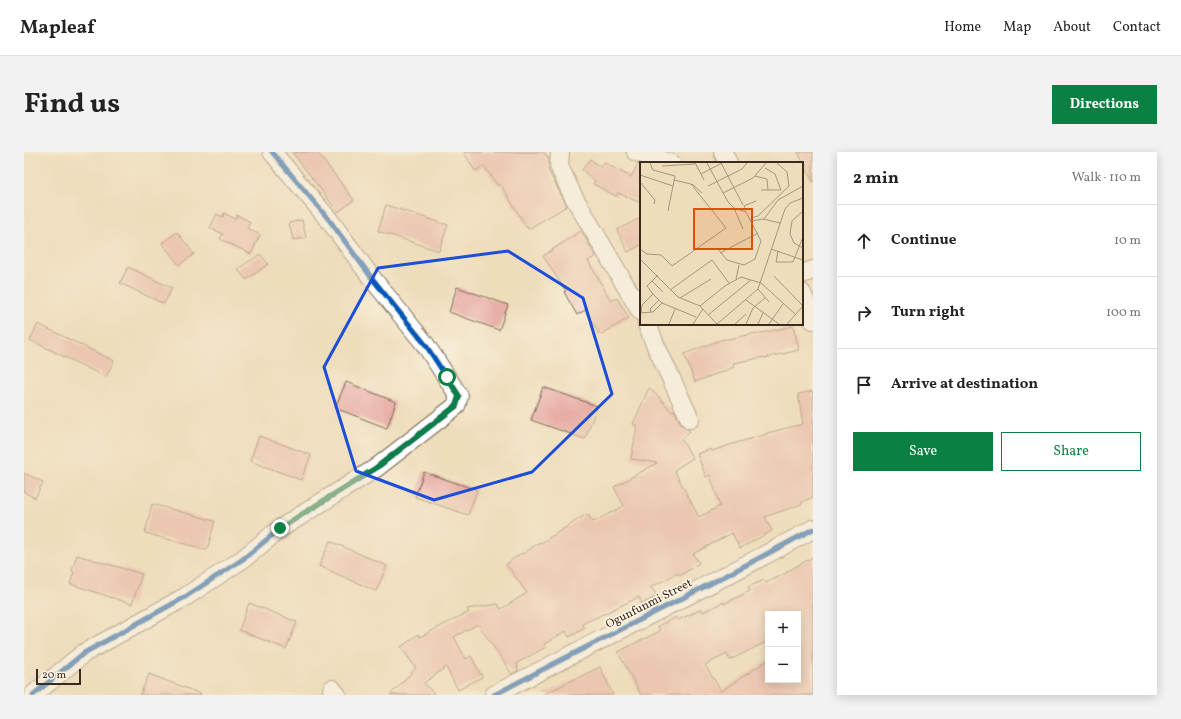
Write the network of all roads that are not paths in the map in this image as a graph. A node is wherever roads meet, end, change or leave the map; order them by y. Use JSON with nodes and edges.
{"nodes":[{"id":1,"x":272,"y":152,"type":"edge"},
{"id":2,"x":560,"y":152,"type":"edge"},
{"id":3,"x":636,"y":152,"type":"edge"},
{"id":4,"x":723,"y":152,"type":"edge"},
{"id":5,"x":667,"y":162,"type":"edge"},
{"id":6,"x":728,"y":162,"type":"edge"},
{"id":7,"x":813,"y":270,"type":"edge"},
{"id":8,"x":803,"y":274,"type":"edge"},
{"id":9,"x":640,"y":310,"type":"edge"},
{"id":10,"x":647,"y":325,"type":"edge"},
{"id":11,"x":690,"y":419,"type":"dead end"},
{"id":12,"x":813,"y":529,"type":"edge"},
{"id":13,"x":33,"y":695,"type":"edge"},
{"id":14,"x":494,"y":695,"type":"edge"}],
"edges":[{"from":1,"to":13,"type":"street"},
{"from":2,"to":9,"type":"street"},
{"from":3,"to":5,"type":"street"},
{"from":4,"to":6,"type":"street"},
{"from":7,"to":8,"type":"street"},
{"from":10,"to":11,"type":"street"},
{"from":12,"to":14,"type":"street","name":"Ogunfunmi Street"}]}
